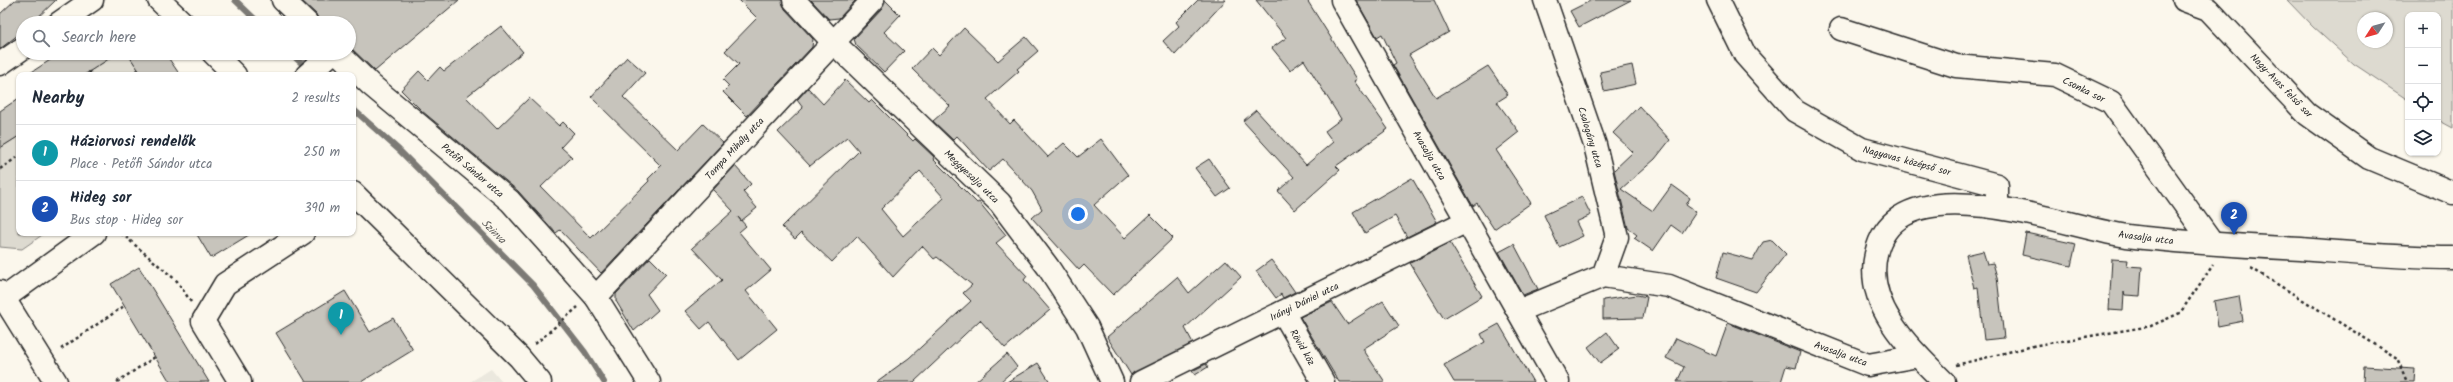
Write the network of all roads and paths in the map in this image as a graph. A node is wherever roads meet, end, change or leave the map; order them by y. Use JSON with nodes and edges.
{"nodes":[{"id":1,"x":92,"y":0,"type":"edge"},
{"id":2,"x":159,"y":0,"type":"edge"},
{"id":3,"x":283,"y":0,"type":"edge"},
{"id":4,"x":794,"y":0,"type":"edge"},
{"id":5,"x":873,"y":0,"type":"edge"},
{"id":6,"x":1342,"y":0,"type":"edge"},
{"id":7,"x":1545,"y":0,"type":"edge"},
{"id":8,"x":1718,"y":0,"type":"edge"},
{"id":9,"x":2184,"y":0,"type":"edge"},
{"id":10,"x":69,"y":16,"type":"edge"},
{"id":11,"x":175,"y":16,"type":"edge"},
{"id":12,"x":300,"y":16,"type":"edge"},
{"id":13,"x":1841,"y":29,"type":"dead end"},
{"id":14,"x":833,"y":42,"type":"junction"},
{"id":15,"x":16,"y":53,"type":"edge"},
{"id":16,"x":220,"y":60,"type":"edge"},
{"id":17,"x":324,"y":60,"type":"edge"},
{"id":18,"x":345,"y":60,"type":"edge"},
{"id":19,"x":0,"y":64,"type":"edge"},
{"id":20,"x":138,"y":70,"type":"dead end"},
{"id":21,"x":135,"y":72,"type":"edge"},
{"id":22,"x":232,"y":72,"type":"edge"},
{"id":23,"x":310,"y":72,"type":"edge"},
{"id":24,"x":16,"y":158,"type":"edge"},
{"id":25,"x":0,"y":169,"type":"edge"},
{"id":26,"x":2453,"y":193,"type":"edge"},
{"id":27,"x":356,"y":199,"type":"edge"},
{"id":28,"x":1997,"y":207,"type":"junction"},
{"id":29,"x":1467,"y":221,"type":"junction"},
{"id":30,"x":90,"y":236,"type":"edge"},
{"id":31,"x":124,"y":236,"type":"edge"},
{"id":32,"x":298,"y":236,"type":"edge"},
{"id":33,"x":2213,"y":253,"type":"junction"},
{"id":34,"x":2453,"y":258,"type":"edge"},
{"id":35,"x":2245,"y":264,"type":"dead end"},
{"id":36,"x":1603,"y":276,"type":"junction"},
{"id":37,"x":2,"y":297,"type":"edge"},
{"id":38,"x":587,"y":302,"type":"junction"},
{"id":39,"x":124,"y":306,"type":"dead end"},
{"id":40,"x":1518,"y":311,"type":"junction"},
{"id":41,"x":1283,"y":312,"type":"junction"},
{"id":42,"x":203,"y":321,"type":"junction"},
{"id":43,"x":61,"y":349,"type":"dead end"},
{"id":44,"x":155,"y":357,"type":"dead end"},
{"id":45,"x":519,"y":357,"type":"junction"},
{"id":46,"x":1931,"y":370,"type":"edge"},
{"id":47,"x":56,"y":382,"type":"edge"},
{"id":48,"x":117,"y":382,"type":"edge"},
{"id":49,"x":240,"y":382,"type":"edge"},
{"id":50,"x":540,"y":382,"type":"edge"},
{"id":51,"x":649,"y":382,"type":"edge"},
{"id":52,"x":1112,"y":382,"type":"edge"},
{"id":53,"x":1141,"y":382,"type":"edge"},
{"id":54,"x":1323,"y":382,"type":"edge"},
{"id":55,"x":1558,"y":382,"type":"edge"},
{"id":56,"x":2407,"y":382,"type":"edge"}],
"edges":[{"from":1,"to":10,"type":"street"},
{"from":2,"to":11,"type":"street"},
{"from":3,"to":12,"type":"street"},
{"from":4,"to":14,"type":"street","name":"Meggyesalja utca"},
{"from":5,"to":14,"type":"street","name":"Tompa Mihály utca"},
{"from":6,"to":29,"type":"street","name":"Avasalja utca"},
{"from":7,"to":36,"type":"street","name":"Csalogány utca"},
{"from":8,"to":28,"type":"street","name":"Nagyavas középső sor"},
{"from":9,"to":26,"type":"street","name":"Nagy-Avas felső sor"},
{"from":13,"to":33,"type":"street","name":"Csonka sor"},
{"from":14,"to":38,"type":"street","name":"Tompa Mihály utca"},
{"from":14,"to":52,"type":"street","name":"Meggyesalja utca"},
{"from":15,"to":19,"type":"street"},
{"from":16,"to":22,"type":"street"},
{"from":17,"to":23,"type":"street"},
{"from":18,"to":38,"type":"street","name":"Petőfi Sándor utca"},
{"from":20,"to":21,"type":"path"},
{"from":24,"to":25,"type":"path"},
{"from":27,"to":45,"type":"street"},
{"from":28,"to":33,"type":"street","name":"Avasalja utca"},
{"from":28,"to":46,"type":"street","name":"Avasalja utca"},
{"from":29,"to":40,"type":"street","name":"Avasalja utca"},
{"from":29,"to":41,"type":"street","name":"Irányi Dániel utca"},
{"from":30,"to":37,"type":"street"},
{"from":31,"to":42,"type":"path"},
{"from":32,"to":42,"type":"street"},
{"from":33,"to":34,"type":"street","name":"Avasalja utca"},
{"from":33,"to":46,"type":"path"},
{"from":35,"to":56,"type":"path"},
{"from":36,"to":40,"type":"street"},
{"from":36,"to":46,"type":"street","name":"Avasalja utca"},
{"from":37,"to":47,"type":"street"},
{"from":38,"to":45,"type":"path"},
{"from":38,"to":51,"type":"street","name":"Petőfi Sándor utca"},
{"from":39,"to":43,"type":"path"},
{"from":40,"to":55,"type":"street","name":"Avasalja utca"},
{"from":41,"to":53,"type":"street","name":"Irányi Dániel utca"},
{"from":41,"to":54,"type":"street","name":"Rövid köz"},
{"from":42,"to":49,"type":"street"},
{"from":44,"to":48,"type":"path"},
{"from":45,"to":50,"type":"street"}]}
